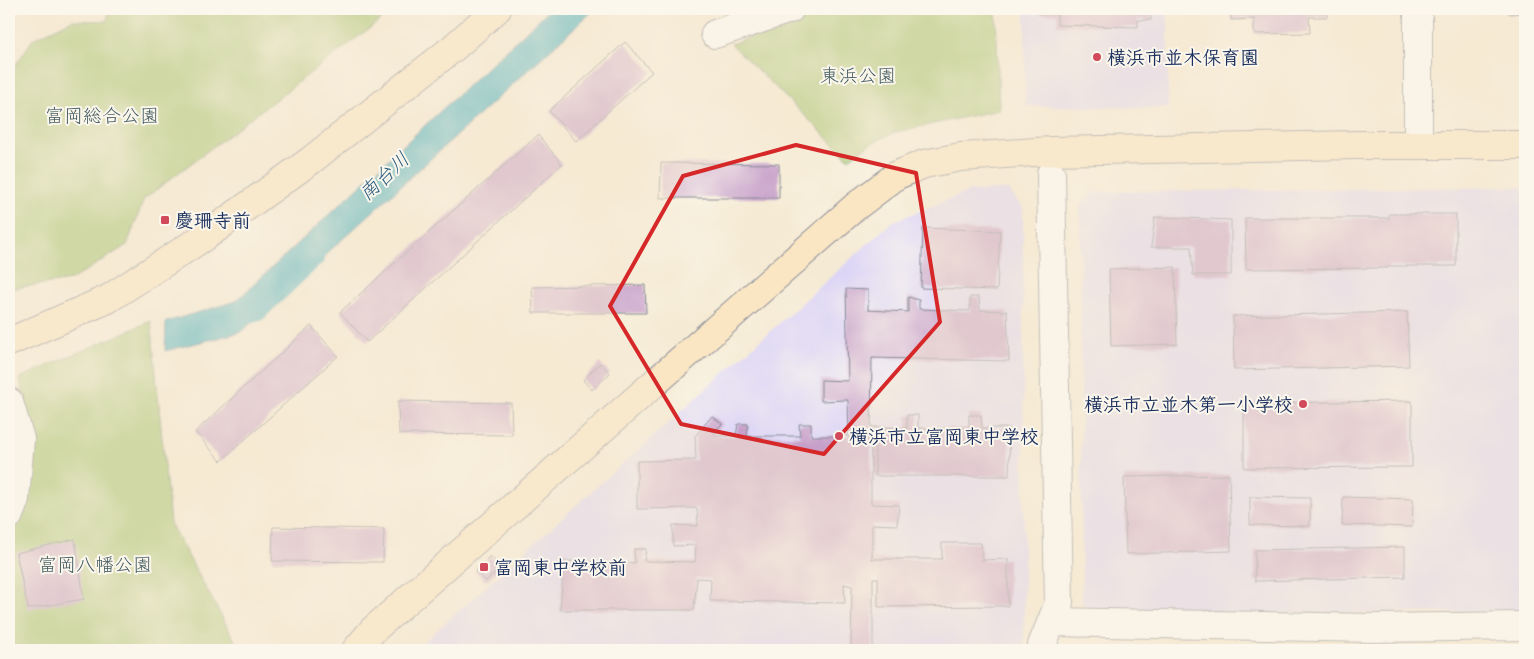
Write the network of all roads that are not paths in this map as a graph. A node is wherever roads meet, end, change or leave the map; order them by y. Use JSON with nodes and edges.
{"nodes":[{"id":1,"x":497,"y":9,"type":"edge"},
{"id":2,"x":790,"y":9,"type":"edge"},
{"id":3,"x":1418,"y":9,"type":"edge"},
{"id":4,"x":715,"y":34,"type":"dead end"},
{"id":5,"x":1418,"y":145,"type":"junction"},
{"id":6,"x":1525,"y":145,"type":"edge"},
{"id":7,"x":1051,"y":174,"type":"dead end"},
{"id":8,"x":9,"y":342,"type":"edge"},
{"id":9,"x":9,"y":402,"type":"edge"},
{"id":10,"x":9,"y":515,"type":"edge"},
{"id":11,"x":1051,"y":622,"type":"junction"},
{"id":12,"x":1525,"y":626,"type":"edge"},
{"id":13,"x":1374,"y":639,"type":"edge"},
{"id":14,"x":356,"y":650,"type":"edge"},
{"id":15,"x":1043,"y":650,"type":"edge"}],
"edges":[{"from":1,"to":8,"type":"street"},
{"from":2,"to":4,"type":"street"},
{"from":3,"to":5,"type":"street"},
{"from":5,"to":6,"type":"street"},
{"from":5,"to":14,"type":"street"},
{"from":7,"to":11,"type":"street"},
{"from":9,"to":10,"type":"street"},
{"from":11,"to":13,"type":"street"},
{"from":11,"to":15,"type":"street"},
{"from":12,"to":13,"type":"street"}]}
